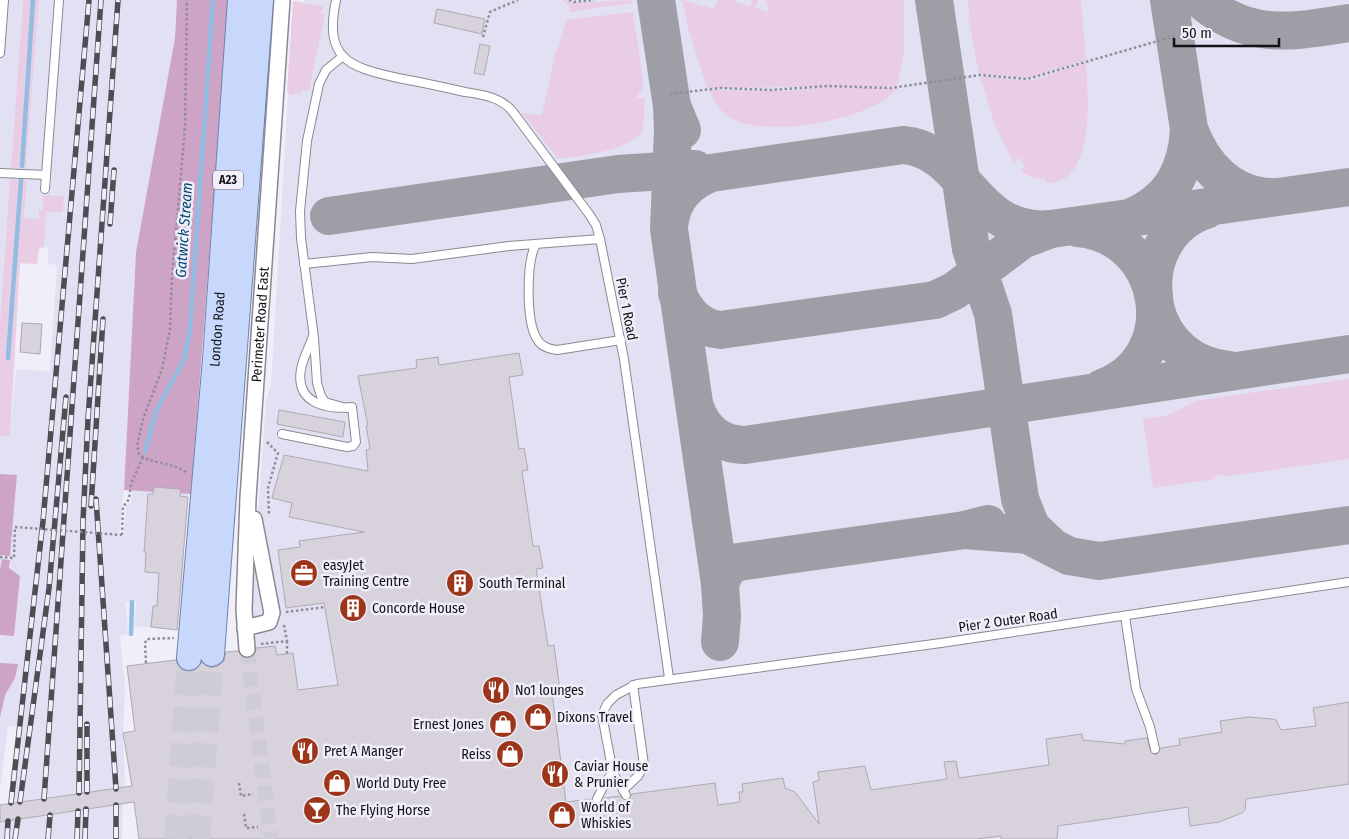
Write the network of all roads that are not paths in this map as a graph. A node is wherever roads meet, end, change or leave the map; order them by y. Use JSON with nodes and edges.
{"nodes":[{"id":1,"x":4,"y":0,"type":"edge"},
{"id":2,"x":59,"y":0,"type":"edge"},
{"id":3,"x":240,"y":0,"type":"edge"},
{"id":4,"x":261,"y":0,"type":"edge"},
{"id":5,"x":282,"y":0,"type":"edge"},
{"id":6,"x":336,"y":0,"type":"edge"},
{"id":7,"x":0,"y":52,"type":"edge"},
{"id":8,"x":343,"y":56,"type":"junction"},
{"id":9,"x":0,"y":172,"type":"edge"},
{"id":10,"x":46,"y":175,"type":"junction"},
{"id":11,"x":45,"y":189,"type":"dead end"},
{"id":12,"x":600,"y":239,"type":"junction"},
{"id":13,"x":536,"y":244,"type":"junction"},
{"id":14,"x":304,"y":264,"type":"junction"},
{"id":15,"x":313,"y":332,"type":"junction"},
{"id":16,"x":620,"y":340,"type":"junction"},
{"id":17,"x":353,"y":407,"type":"junction"},
{"id":18,"x":282,"y":434,"type":"dead end"},
{"id":19,"x":248,"y":498,"type":"junction"},
{"id":20,"x":1349,"y":582,"type":"edge"},
{"id":21,"x":1125,"y":616,"type":"junction"},
{"id":22,"x":245,"y":628,"type":"junction"},
{"id":23,"x":251,"y":647,"type":"tunnel mouth"},
{"id":24,"x":669,"y":678,"type":"junction"},
{"id":25,"x":633,"y":685,"type":"junction"},
{"id":26,"x":1155,"y":749,"type":"dead end"},
{"id":27,"x":613,"y":773,"type":"junction"},
{"id":28,"x":597,"y":800,"type":"dead end"}],
"edges":[{"from":1,"to":7,"type":"lane"},
{"from":2,"to":10,"type":"lane"},
{"from":3,"to":4,"type":"main road","name":"London Road","number":"A23"},
{"from":5,"to":19,"type":"street","name":"Perimeter Road East"},
{"from":6,"to":8,"type":"lane"},
{"from":8,"to":12,"type":"lane","name":"Pier 1 Road"},
{"from":8,"to":14,"type":"lane"},
{"from":9,"to":10,"type":"lane"},
{"from":10,"to":11,"type":"lane"},
{"from":12,"to":13,"type":"lane"},
{"from":12,"to":16,"type":"lane","name":"Pier 1 Road"},
{"from":13,"to":14,"type":"lane"},
{"from":13,"to":16,"type":"lane"},
{"from":14,"to":15,"type":"lane"},
{"from":15,"to":17,"type":"lane"},
{"from":15,"to":17,"type":"lane"},
{"from":16,"to":24,"type":"lane","name":"Pier 1 Road"},
{"from":17,"to":18,"type":"lane"},
{"from":19,"to":22,"type":"street","name":"Perimeter Road East"},
{"from":19,"to":22,"type":"street"},
{"from":20,"to":21,"type":"lane","name":"Pier 2 Outer Road"},
{"from":21,"to":24,"type":"lane","name":"Pier 2 Outer Road"},
{"from":21,"to":26,"type":"lane"},
{"from":22,"to":23,"type":"street","name":"Perimeter Road East"},
{"from":24,"to":25,"type":"lane","name":"Pier 2 Outer Road"},
{"from":25,"to":27,"type":"lane"},
{"from":25,"to":27,"type":"lane"},
{"from":27,"to":28,"type":"lane"}]}
